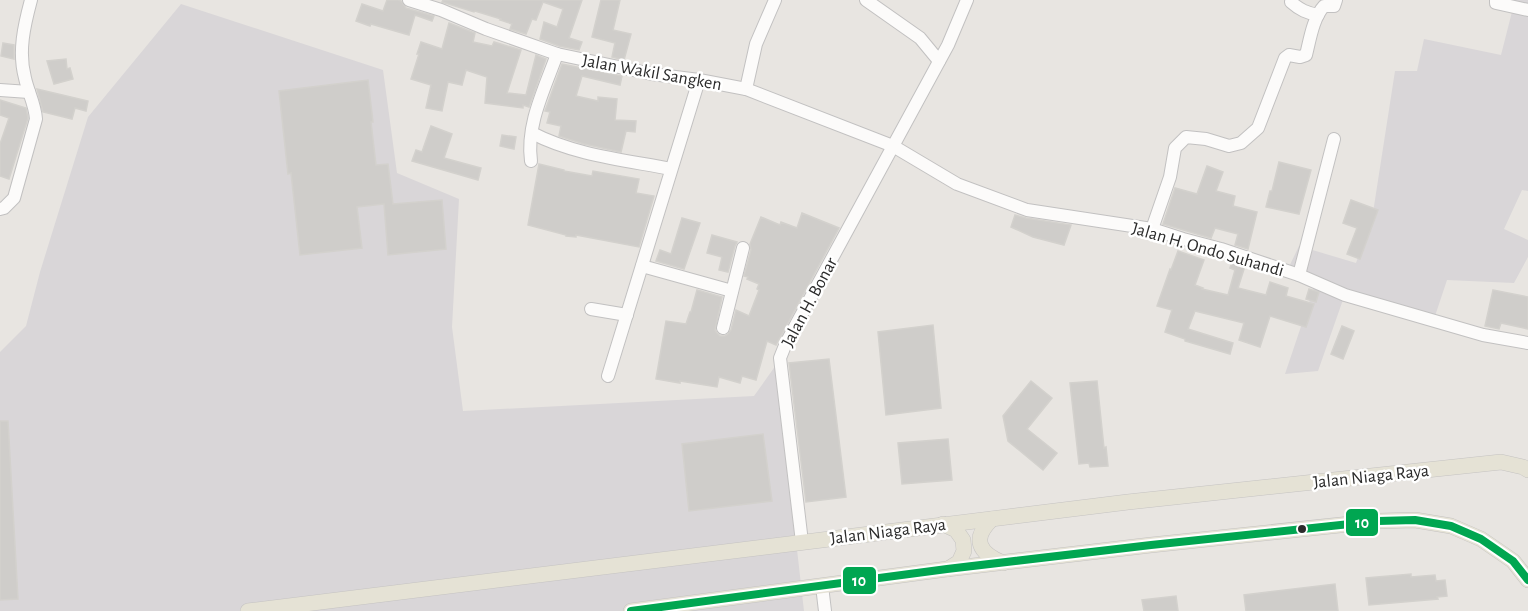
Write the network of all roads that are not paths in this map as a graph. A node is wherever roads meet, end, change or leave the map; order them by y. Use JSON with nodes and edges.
{"nodes":[{"id":1,"x":31,"y":0,"type":"edge"},
{"id":2,"x":409,"y":0,"type":"edge"},
{"id":3,"x":775,"y":0,"type":"edge"},
{"id":4,"x":866,"y":0,"type":"edge"},
{"id":5,"x":967,"y":0,"type":"edge"},
{"id":6,"x":1336,"y":0,"type":"edge"},
{"id":7,"x":1496,"y":0,"type":"edge"},
{"id":8,"x":1292,"y":2,"type":"dead end"},
{"id":9,"x":1528,"y":10,"type":"edge"},
{"id":10,"x":1318,"y":15,"type":"junction"},
{"id":11,"x":557,"y":54,"type":"junction"},
{"id":12,"x":939,"y":62,"type":"junction"},
{"id":13,"x":699,"y":80,"type":"junction"},
{"id":14,"x":746,"y":89,"type":"junction"},
{"id":15,"x":0,"y":90,"type":"edge"},
{"id":16,"x":29,"y":92,"type":"junction"},
{"id":17,"x":532,"y":133,"type":"junction"},
{"id":18,"x":1334,"y":139,"type":"dead end"},
{"id":19,"x":893,"y":146,"type":"junction"},
{"id":20,"x":531,"y":161,"type":"dead end"},
{"id":21,"x":672,"y":169,"type":"junction"},
{"id":22,"x":0,"y":209,"type":"edge"},
{"id":23,"x":1152,"y":229,"type":"junction"},
{"id":24,"x":742,"y":248,"type":"dead end"},
{"id":25,"x":642,"y":266,"type":"junction"},
{"id":26,"x":1299,"y":275,"type":"junction"},
{"id":27,"x":732,"y":291,"type":"junction"},
{"id":28,"x":591,"y":309,"type":"dead end"},
{"id":29,"x":627,"y":315,"type":"junction"},
{"id":30,"x":723,"y":328,"type":"dead end"},
{"id":31,"x":1528,"y":343,"type":"edge"},
{"id":32,"x":608,"y":376,"type":"dead end"},
{"id":33,"x":1528,"y":470,"type":"edge"},
{"id":34,"x":992,"y":519,"type":"junction"},
{"id":35,"x":943,"y":524,"type":"junction"},
{"id":36,"x":802,"y":542,"type":"junction"},
{"id":37,"x":1003,"y":563,"type":"junction"},
{"id":38,"x":948,"y":569,"type":"junction"},
{"id":39,"x":1528,"y":580,"type":"edge"},
{"id":40,"x":822,"y":586,"type":"junction"},
{"id":41,"x":248,"y":611,"type":"edge"},
{"id":42,"x":631,"y":611,"type":"edge"},
{"id":43,"x":825,"y":611,"type":"edge"}],
"edges":[{"from":1,"to":16,"type":"street"},
{"from":2,"to":11,"type":"street","name":"Jalan Wakil Sangken"},
{"from":3,"to":14,"type":"street"},
{"from":4,"to":12,"type":"street"},
{"from":5,"to":12,"type":"street","name":"Jalan H. Bonar"},
{"from":6,"to":10,"type":"street"},
{"from":7,"to":9,"type":"street"},
{"from":8,"to":10,"type":"street"},
{"from":10,"to":23,"type":"street"},
{"from":11,"to":13,"type":"street","name":"Jalan Wakil Sangken"},
{"from":11,"to":17,"type":"street"},
{"from":12,"to":19,"type":"street","name":"Jalan H. Bonar"},
{"from":13,"to":14,"type":"street","name":"Jalan Wakil Sangken"},
{"from":13,"to":21,"type":"street"},
{"from":14,"to":19,"type":"street","name":"Jalan Wakil Sangken"},
{"from":15,"to":16,"type":"street"},
{"from":16,"to":22,"type":"street"},
{"from":17,"to":20,"type":"street"},
{"from":17,"to":21,"type":"street"},
{"from":18,"to":26,"type":"street"},
{"from":19,"to":23,"type":"street","name":"Jalan H. Ondo Suhandi"},
{"from":19,"to":36,"type":"street","name":"Jalan H. Bonar"},
{"from":21,"to":25,"type":"street"},
{"from":23,"to":26,"type":"street","name":"Jalan H. Ondo Suhandi"},
{"from":24,"to":27,"type":"street"},
{"from":25,"to":27,"type":"street"},
{"from":25,"to":29,"type":"street"},
{"from":26,"to":31,"type":"street","name":"Jalan H. Ondo Suhandi"},
{"from":27,"to":30,"type":"street"},
{"from":28,"to":29,"type":"street"},
{"from":29,"to":32,"type":"street"},
{"from":33,"to":34,"type":"main road","name":"Jalan Niaga Raya"},
{"from":34,"to":35,"type":"main road","name":"Jalan Niaga Raya"},
{"from":34,"to":37,"type":"main road"},
{"from":35,"to":36,"type":"main road","name":"Jalan Niaga Raya"},
{"from":35,"to":38,"type":"main road"},
{"from":36,"to":41,"type":"main road","name":"Jalan Niaga Raya"},
{"from":37,"to":38,"type":"main road"},
{"from":37,"to":39,"type":"main road"},
{"from":38,"to":40,"type":"main road"},
{"from":40,"to":42,"type":"main road"},
{"from":40,"to":43,"type":"street"}]}
